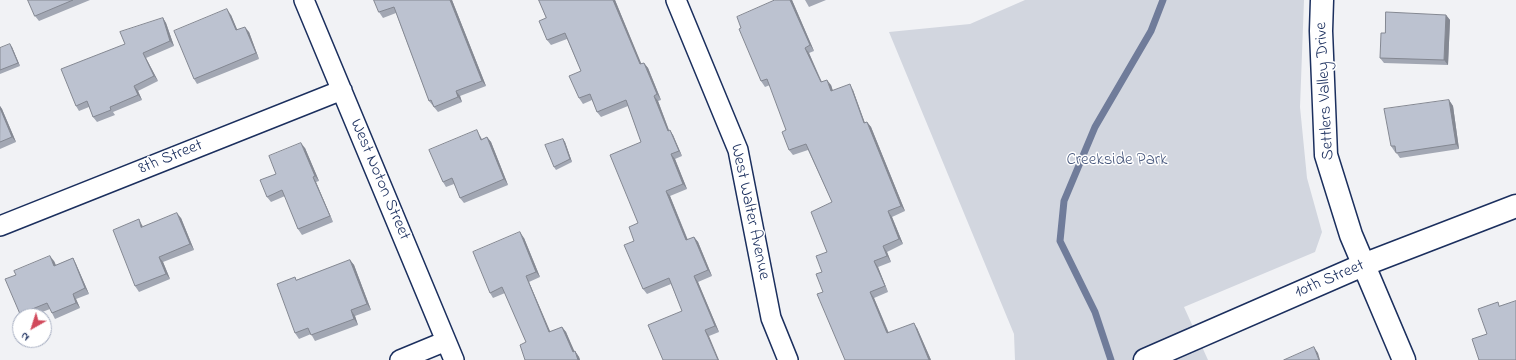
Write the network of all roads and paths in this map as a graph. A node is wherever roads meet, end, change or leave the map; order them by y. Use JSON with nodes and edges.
{"nodes":[{"id":1,"x":304,"y":0,"type":"edge"},
{"id":2,"x":676,"y":0,"type":"edge"},
{"id":3,"x":1322,"y":0,"type":"edge"},
{"id":4,"x":342,"y":90,"type":"junction"},
{"id":5,"x":1516,"y":206,"type":"edge"},
{"id":6,"x":0,"y":226,"type":"edge"},
{"id":7,"x":1364,"y":265,"type":"junction"},
{"id":8,"x":446,"y":342,"type":"junction"},
{"id":9,"x":1150,"y":358,"type":"edge"},
{"id":10,"x":400,"y":360,"type":"edge"},
{"id":11,"x":454,"y":360,"type":"edge"},
{"id":12,"x":788,"y":360,"type":"edge"},
{"id":13,"x":1404,"y":360,"type":"edge"}],
"edges":[{"from":1,"to":4,"type":"street","name":"West Noton Street"},
{"from":2,"to":12,"type":"street","name":"West Walter Avenue"},
{"from":3,"to":7,"type":"street","name":"Settlers Valley Drive"},
{"from":4,"to":6,"type":"street","name":"8th Street"},
{"from":4,"to":8,"type":"street","name":"West Noton Street"},
{"from":5,"to":7,"type":"street","name":"10th Street"},
{"from":7,"to":9,"type":"street","name":"10th Street"},
{"from":7,"to":13,"type":"street","name":"Settlers Valley Drive"},
{"from":8,"to":10,"type":"street"},
{"from":8,"to":11,"type":"street","name":"West Noton Street"}]}
